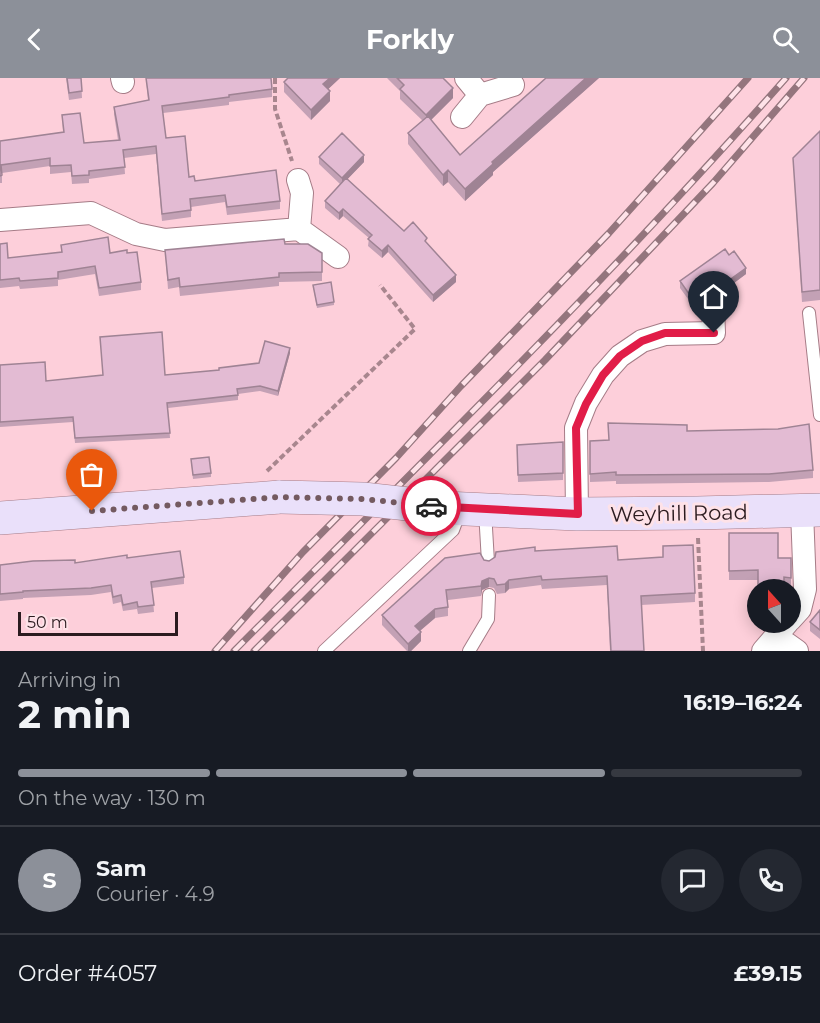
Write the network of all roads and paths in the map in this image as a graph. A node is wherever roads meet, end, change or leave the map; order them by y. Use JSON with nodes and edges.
{"nodes":[{"id":1,"x":275,"y":78,"type":"edge"},
{"id":2,"x":515,"y":82,"type":"edge"},
{"id":3,"x":473,"y":86,"type":"edge"},
{"id":4,"x":462,"y":117,"type":"dead end"},
{"id":5,"x":298,"y":180,"type":"joint"},
{"id":6,"x":0,"y":220,"type":"edge"},
{"id":7,"x":299,"y":230,"type":"junction"},
{"id":8,"x":338,"y":257,"type":"dead end"},
{"id":9,"x":380,"y":285,"type":"dead end"},
{"id":10,"x":713,"y":307,"type":"dead end"},
{"id":11,"x":808,"y":313,"type":"dead end"},
{"id":12,"x":820,"y":415,"type":"edge"},
{"id":13,"x":272,"y":485,"type":"junction"},
{"id":14,"x":464,"y":509,"type":"junction"},
{"id":15,"x":811,"y":510,"type":"edge"},
{"id":16,"x":698,"y":513,"type":"junction"},
{"id":17,"x":578,"y":514,"type":"junction"},
{"id":18,"x":0,"y":518,"type":"edge"},
{"id":19,"x":488,"y":562,"type":"edge"},
{"id":20,"x":489,"y":595,"type":"dead end"},
{"id":21,"x":801,"y":605,"type":"edge"},
{"id":22,"x":781,"y":633,"type":"edge"},
{"id":23,"x":324,"y":651,"type":"edge"},
{"id":24,"x":469,"y":651,"type":"edge"},
{"id":25,"x":703,"y":651,"type":"edge"},
{"id":26,"x":797,"y":651,"type":"edge"}],
"edges":[{"from":1,"to":5,"type":"path"},
{"from":2,"to":3,"type":"street"},
{"from":3,"to":4,"type":"street"},
{"from":5,"to":7,"type":"street"},
{"from":6,"to":7,"type":"street"},
{"from":7,"to":8,"type":"street"},
{"from":9,"to":13,"type":"path"},
{"from":10,"to":17,"type":"street"},
{"from":11,"to":12,"type":"lane"},
{"from":13,"to":14,"type":"main road","name":"Weyhill Road","bridge":true},
{"from":13,"to":18,"type":"main road","name":"Weyhill Road"},
{"from":14,"to":17,"type":"main road","name":"Weyhill Road"},
{"from":14,"to":19,"type":"lane"},
{"from":14,"to":23,"type":"lane"},
{"from":15,"to":16,"type":"main road","name":"Weyhill Road"},
{"from":15,"to":21,"type":"street"},
{"from":16,"to":17,"type":"main road","name":"Weyhill Road"},
{"from":16,"to":25,"type":"path"},
{"from":20,"to":24,"type":"lane"},
{"from":22,"to":26,"type":"street"}]}
